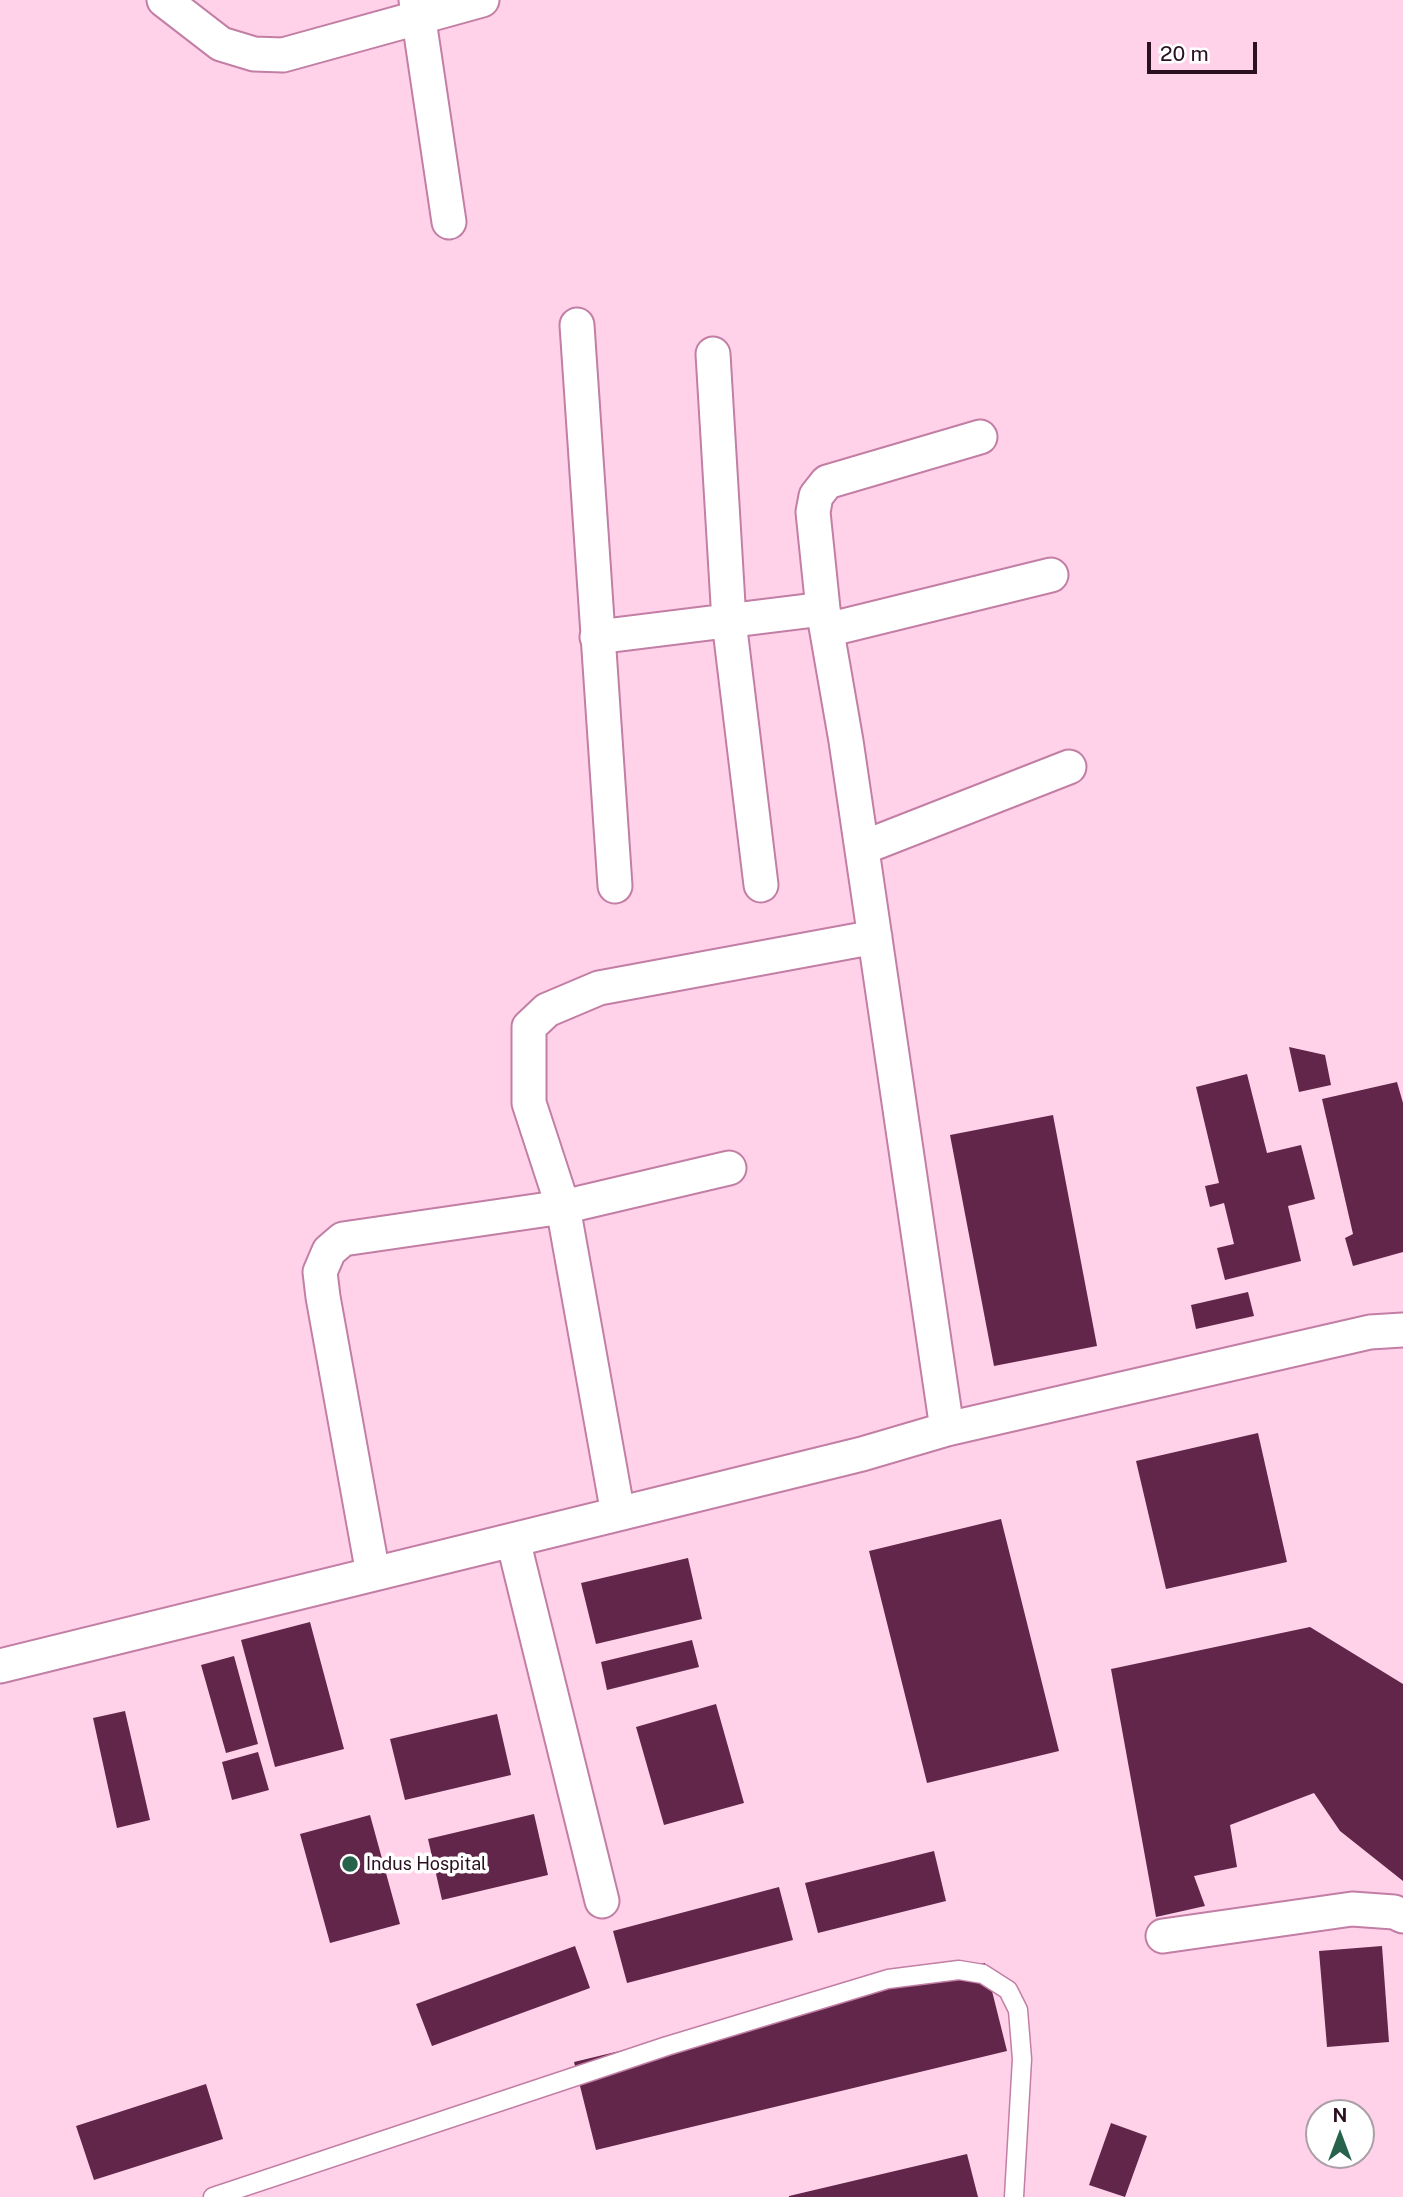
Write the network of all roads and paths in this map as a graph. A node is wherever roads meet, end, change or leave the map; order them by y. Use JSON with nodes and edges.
{"nodes":[{"id":1,"x":164,"y":0,"type":"edge"},
{"id":2,"x":482,"y":0,"type":"edge"},
{"id":3,"x":418,"y":9,"type":"edge"},
{"id":4,"x":449,"y":222,"type":"dead end"},
{"id":5,"x":577,"y":325,"type":"dead end"},
{"id":6,"x":713,"y":354,"type":"dead end"},
{"id":7,"x":979,"y":437,"type":"dead end"},
{"id":8,"x":1051,"y":575,"type":"dead end"},
{"id":9,"x":825,"y":620,"type":"junction"},
{"id":10,"x":729,"y":621,"type":"junction"},
{"id":11,"x":597,"y":637,"type":"junction"},
{"id":12,"x":1069,"y":767,"type":"dead end"},
{"id":13,"x":862,"y":848,"type":"junction"},
{"id":14,"x":761,"y":885,"type":"dead end"},
{"id":15,"x":615,"y":886,"type":"dead end"},
{"id":16,"x":875,"y":937,"type":"junction"},
{"id":17,"x":729,"y":1168,"type":"dead end"},
{"id":18,"x":563,"y":1206,"type":"junction"},
{"id":19,"x":1403,"y":1330,"type":"edge"},
{"id":20,"x":947,"y":1429,"type":"junction"},
{"id":21,"x":618,"y":1514,"type":"junction"},
{"id":22,"x":513,"y":1540,"type":"junction"},
{"id":23,"x":373,"y":1574,"type":"junction"},
{"id":24,"x":0,"y":1666,"type":"edge"},
{"id":25,"x":602,"y":1901,"type":"dead end"},
{"id":26,"x":1403,"y":1916,"type":"edge"},
{"id":27,"x":1163,"y":1936,"type":"dead end"},
{"id":28,"x":213,"y":2197,"type":"edge"},
{"id":29,"x":1014,"y":2197,"type":"edge"}],
"edges":[{"from":1,"to":3,"type":"street"},
{"from":2,"to":3,"type":"street"},
{"from":3,"to":4,"type":"street"},
{"from":5,"to":11,"type":"street"},
{"from":6,"to":10,"type":"street"},
{"from":7,"to":9,"type":"street"},
{"from":8,"to":9,"type":"street"},
{"from":9,"to":10,"type":"street"},
{"from":9,"to":13,"type":"street"},
{"from":10,"to":11,"type":"street"},
{"from":10,"to":14,"type":"street"},
{"from":11,"to":15,"type":"street"},
{"from":12,"to":13,"type":"street"},
{"from":13,"to":16,"type":"street"},
{"from":16,"to":18,"type":"street"},
{"from":16,"to":20,"type":"street"},
{"from":17,"to":18,"type":"street"},
{"from":18,"to":21,"type":"street"},
{"from":18,"to":23,"type":"street"},
{"from":19,"to":20,"type":"street"},
{"from":20,"to":21,"type":"street"},
{"from":21,"to":22,"type":"street"},
{"from":22,"to":23,"type":"street"},
{"from":22,"to":25,"type":"street"},
{"from":23,"to":24,"type":"street"},
{"from":26,"to":27,"type":"street"},
{"from":28,"to":29,"type":"lane"}]}
